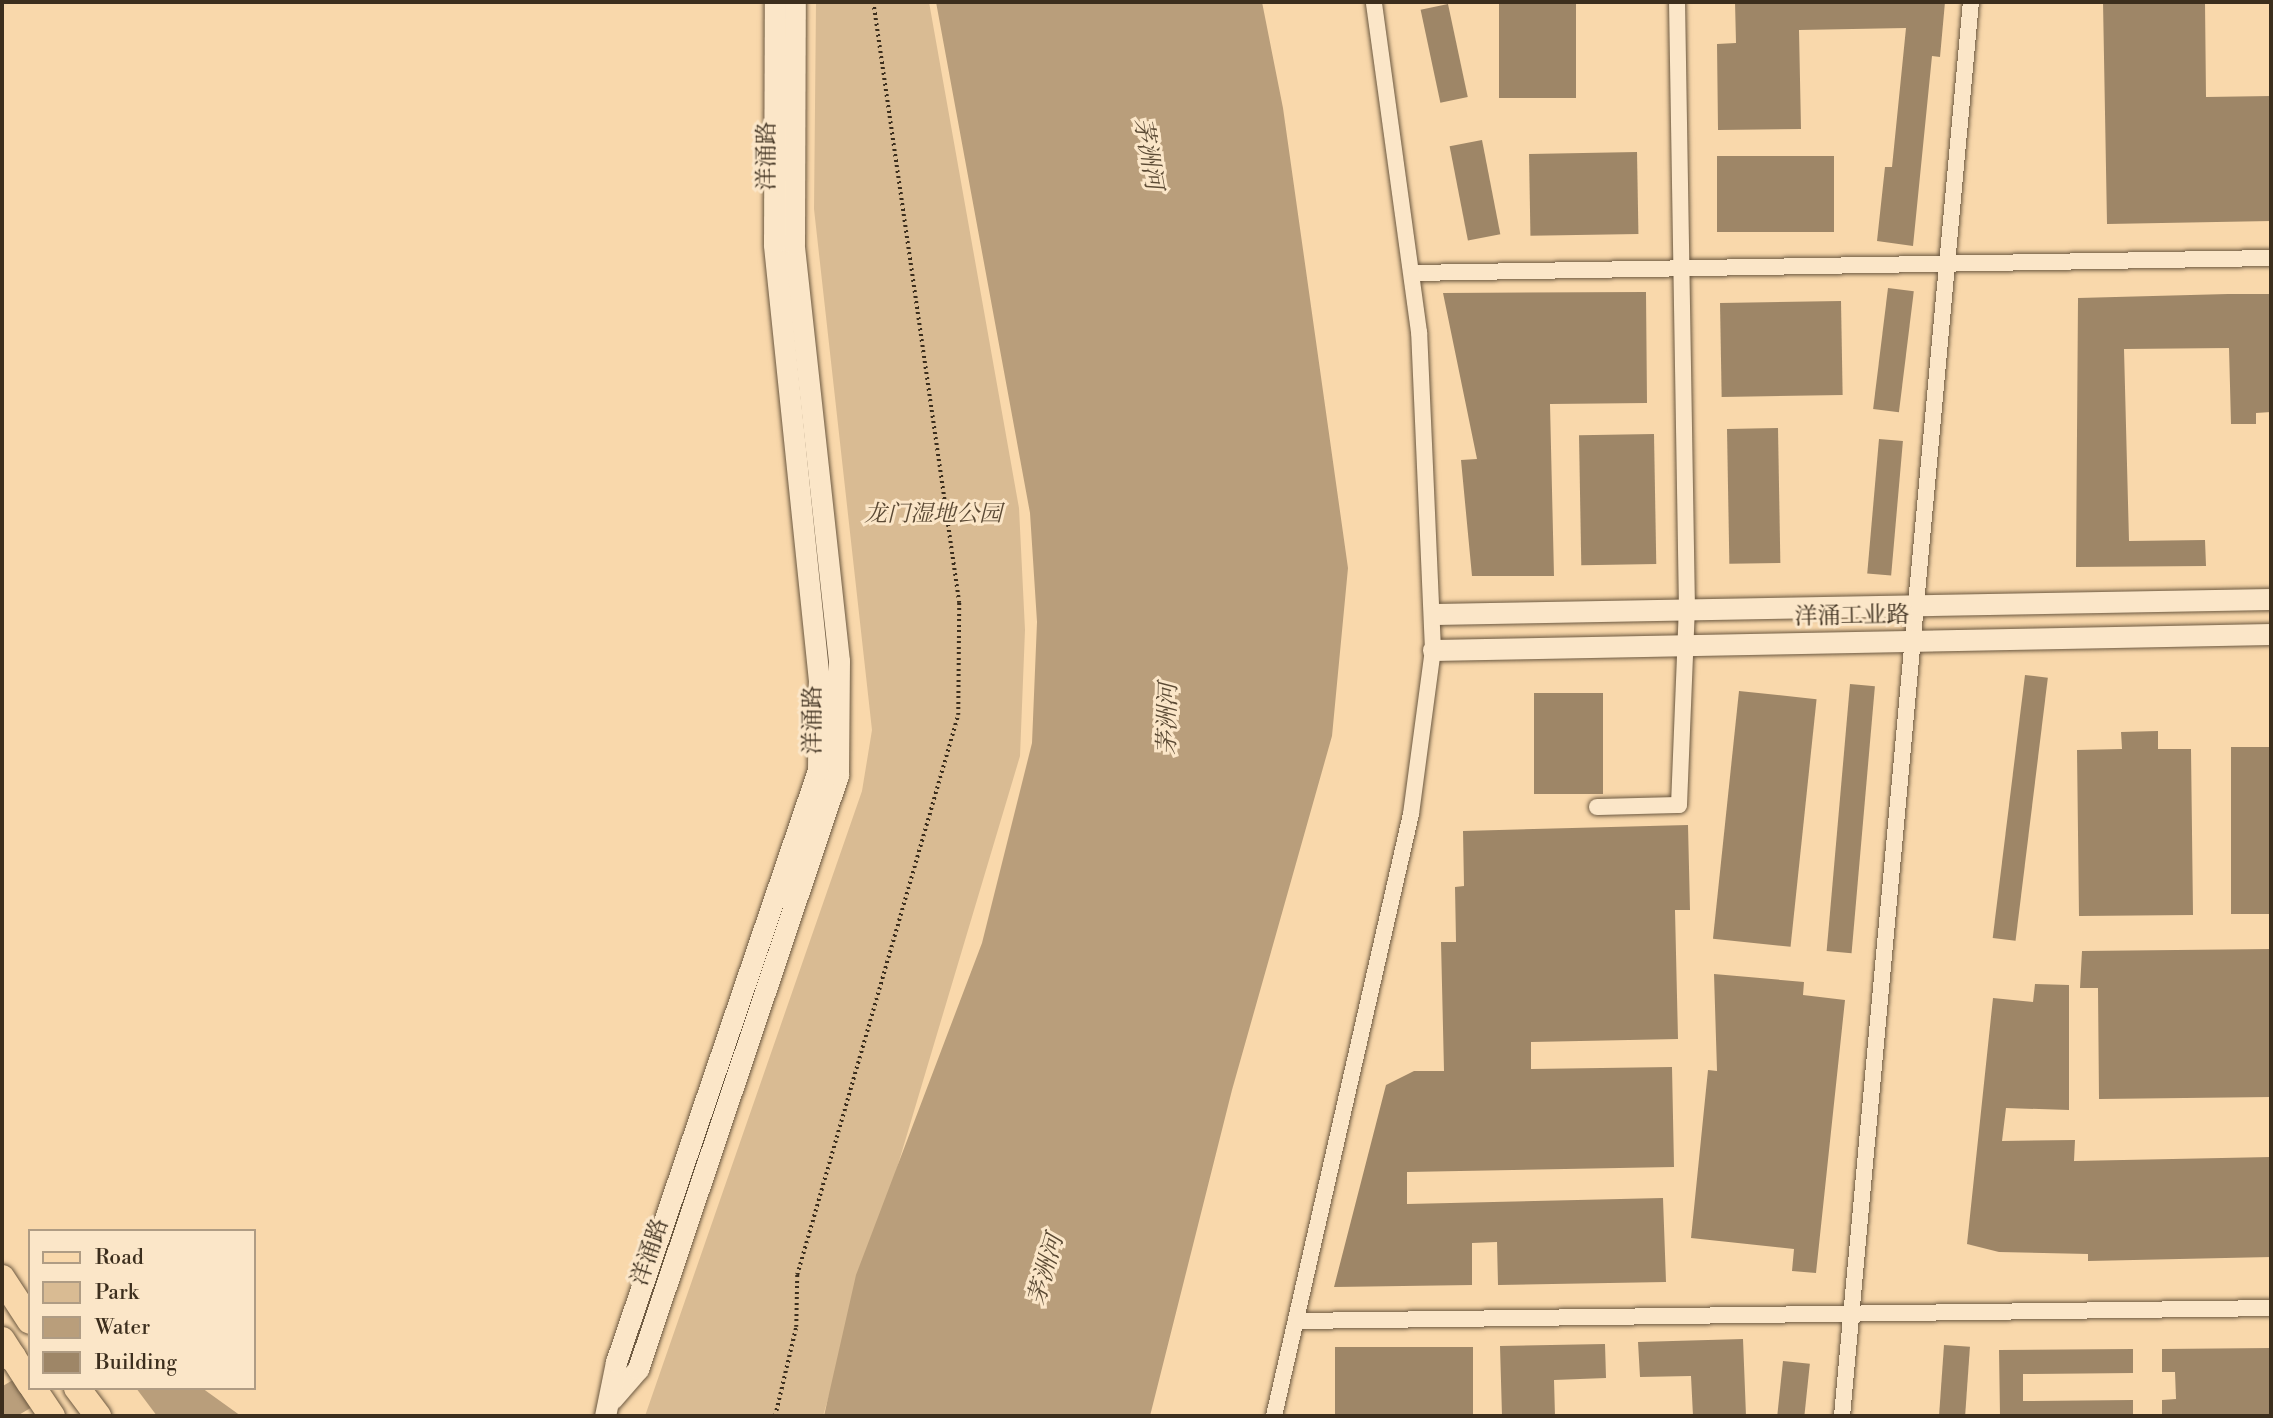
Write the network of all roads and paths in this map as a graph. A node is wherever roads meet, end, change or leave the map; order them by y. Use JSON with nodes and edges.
{"nodes":[{"id":1,"x":775,"y":2,"type":"edge"},
{"id":2,"x":795,"y":2,"type":"edge"},
{"id":3,"x":873,"y":2,"type":"edge"},
{"id":4,"x":1374,"y":2,"type":"edge"},
{"id":5,"x":1677,"y":2,"type":"edge"},
{"id":6,"x":1971,"y":2,"type":"edge"},
{"id":7,"x":2271,"y":258,"type":"edge"},
{"id":8,"x":1947,"y":266,"type":"junction"},
{"id":9,"x":1683,"y":269,"type":"junction"},
{"id":10,"x":1412,"y":273,"type":"junction"},
{"id":11,"x":2271,"y":599,"type":"edge"},
{"id":12,"x":1916,"y":605,"type":"junction"},
{"id":13,"x":1687,"y":610,"type":"junction"},
{"id":14,"x":1435,"y":614,"type":"junction"},
{"id":15,"x":2271,"y":634,"type":"edge"},
{"id":16,"x":1913,"y":641,"type":"junction"},
{"id":17,"x":1687,"y":646,"type":"junction"},
{"id":18,"x":1433,"y":650,"type":"junction"},
{"id":19,"x":1597,"y":807,"type":"dead end"},
{"id":20,"x":2,"y":1278,"type":"edge"},
{"id":21,"x":2271,"y":1308,"type":"edge"},
{"id":22,"x":1852,"y":1311,"type":"junction"},
{"id":23,"x":28,"y":1318,"type":"edge"},
{"id":24,"x":1296,"y":1321,"type":"junction"},
{"id":25,"x":5,"y":1348,"type":"edge"},
{"id":26,"x":28,"y":1381,"type":"edge"},
{"id":27,"x":34,"y":1390,"type":"edge"},
{"id":28,"x":78,"y":1390,"type":"edge"},
{"id":29,"x":608,"y":1408,"type":"edge"},
{"id":30,"x":52,"y":1416,"type":"edge"},
{"id":31,"x":98,"y":1416,"type":"edge"},
{"id":32,"x":775,"y":1416,"type":"edge"},
{"id":33,"x":1274,"y":1416,"type":"edge"},
{"id":34,"x":1842,"y":1416,"type":"edge"}],
"edges":[{"from":1,"to":29,"type":"street","name":"洋涌路"},
{"from":2,"to":29,"type":"street","name":"洋涌路"},
{"from":3,"to":32,"type":"path"},
{"from":4,"to":10,"type":"street"},
{"from":5,"to":9,"type":"street"},
{"from":6,"to":8,"type":"street"},
{"from":7,"to":8,"type":"street"},
{"from":8,"to":9,"type":"street"},
{"from":8,"to":12,"type":"street"},
{"from":9,"to":10,"type":"street"},
{"from":9,"to":13,"type":"street"},
{"from":10,"to":14,"type":"street"},
{"from":11,"to":12,"type":"street","name":"洋涌工业路"},
{"from":12,"to":13,"type":"street","name":"洋涌工业路"},
{"from":12,"to":16,"type":"street"},
{"from":13,"to":14,"type":"street","name":"洋涌工业路"},
{"from":13,"to":17,"type":"street"},
{"from":14,"to":18,"type":"street"},
{"from":15,"to":16,"type":"street","name":"洋涌工业路"},
{"from":16,"to":17,"type":"street","name":"洋涌工业路"},
{"from":16,"to":22,"type":"street"},
{"from":17,"to":18,"type":"street","name":"洋涌工业路"},
{"from":17,"to":19,"type":"street"},
{"from":18,"to":24,"type":"street"},
{"from":20,"to":23,"type":"main road"},
{"from":21,"to":22,"type":"street"},
{"from":22,"to":24,"type":"street"},
{"from":22,"to":34,"type":"street"},
{"from":24,"to":33,"type":"street"},
{"from":25,"to":26,"type":"main road"},
{"from":27,"to":30,"type":"main road"},
{"from":28,"to":31,"type":"main road"}]}
